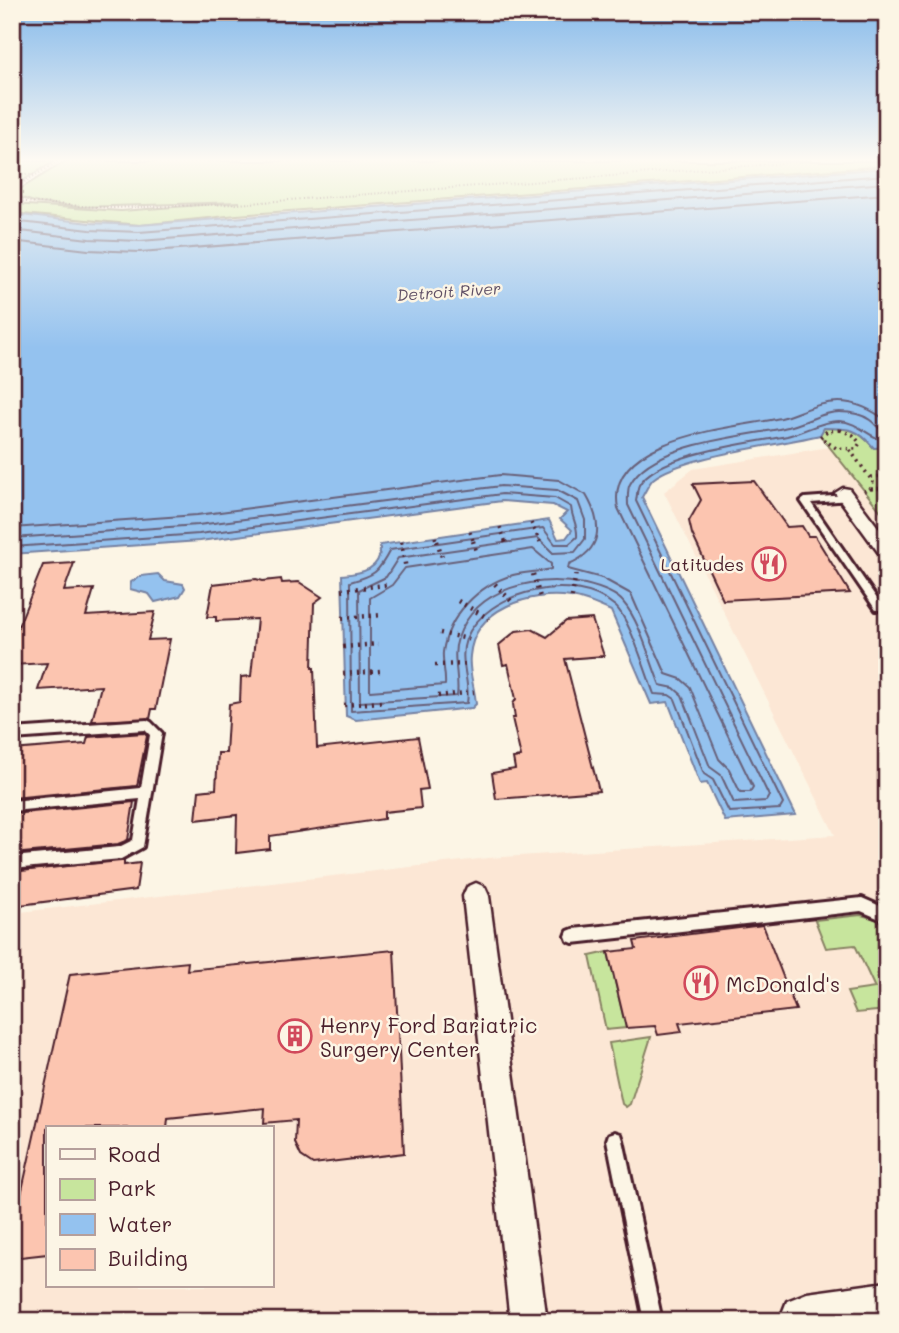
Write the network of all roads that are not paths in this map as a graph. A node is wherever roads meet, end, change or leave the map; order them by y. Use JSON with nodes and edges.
{"nodes":[{"id":1,"x":845,"y":495,"type":"joint"},
{"id":2,"x":887,"y":552,"type":"edge"},
{"id":3,"x":879,"y":608,"type":"dead end"},
{"id":4,"x":12,"y":734,"type":"edge"},
{"id":5,"x":147,"y":793,"type":"junction"},
{"id":6,"x":12,"y":806,"type":"edge"},
{"id":7,"x":12,"y":863,"type":"edge"},
{"id":8,"x":476,"y":896,"type":"dead end"},
{"id":9,"x":887,"y":916,"type":"edge"},
{"id":10,"x":573,"y":936,"type":"dead end"},
{"id":11,"x":615,"y":1140,"type":"dead end"},
{"id":12,"x":887,"y":1310,"type":"edge"},
{"id":13,"x":529,"y":1321,"type":"edge"},
{"id":14,"x":653,"y":1321,"type":"edge"},
{"id":15,"x":807,"y":1321,"type":"edge"}],
"edges":[{"from":1,"to":2,"type":"street"},
{"from":1,"to":3,"type":"lane"},
{"from":4,"to":5,"type":"lane"},
{"from":5,"to":6,"type":"lane"},
{"from":5,"to":7,"type":"lane"},
{"from":8,"to":13,"type":"street"},
{"from":9,"to":10,"type":"lane"},
{"from":11,"to":14,"type":"lane"},
{"from":12,"to":15,"type":"main road"}]}
